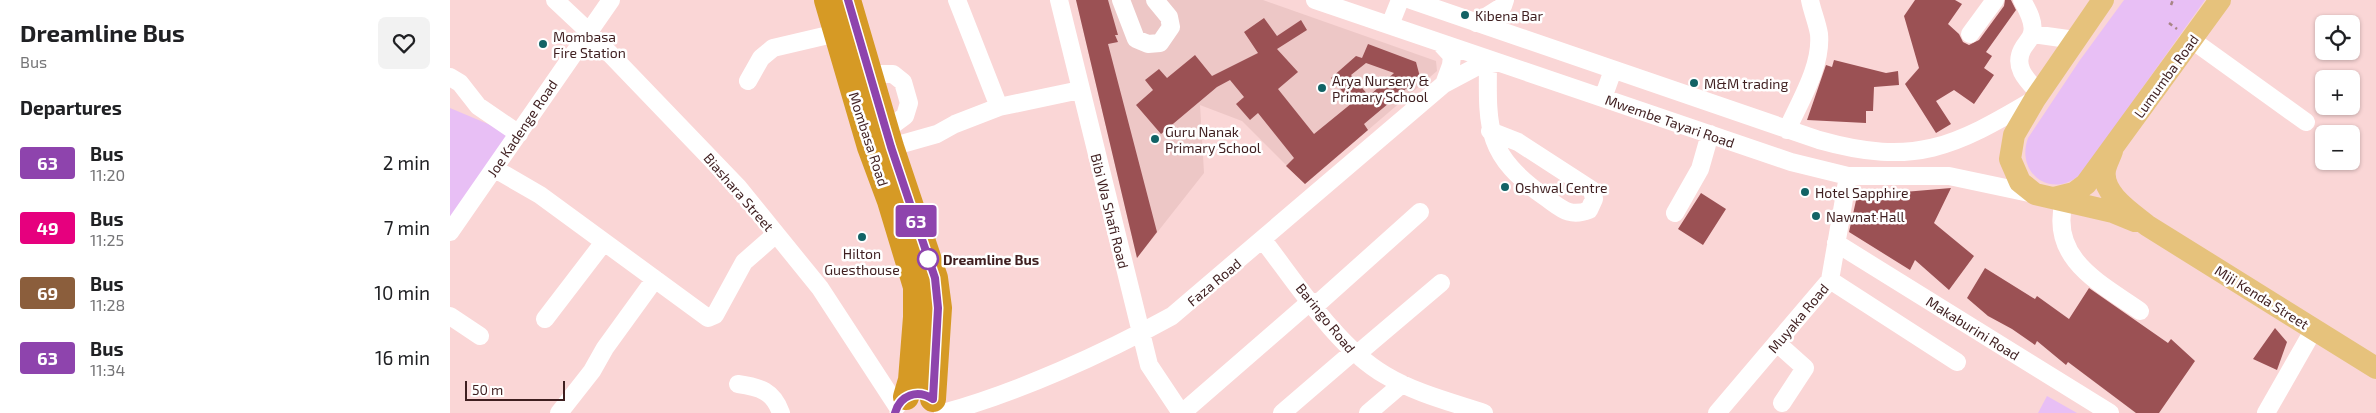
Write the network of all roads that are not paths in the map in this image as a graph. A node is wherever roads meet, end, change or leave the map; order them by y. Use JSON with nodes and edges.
{"nodes":[{"id":1,"x":555,"y":0,"type":"edge"},
{"id":2,"x":611,"y":0,"type":"edge"},
{"id":3,"x":827,"y":0,"type":"edge"},
{"id":4,"x":848,"y":0,"type":"edge"},
{"id":5,"x":957,"y":0,"type":"edge"},
{"id":6,"x":1059,"y":0,"type":"edge"},
{"id":7,"x":1121,"y":0,"type":"edge"},
{"id":8,"x":1154,"y":0,"type":"edge"},
{"id":9,"x":1315,"y":0,"type":"edge"},
{"id":10,"x":1400,"y":0,"type":"edge"},
{"id":11,"x":1411,"y":0,"type":"edge"},
{"id":12,"x":1810,"y":0,"type":"edge"},
{"id":13,"x":1994,"y":0,"type":"edge"},
{"id":14,"x":2022,"y":0,"type":"edge"},
{"id":15,"x":2103,"y":0,"type":"edge"},
{"id":16,"x":2220,"y":0,"type":"edge"},
{"id":17,"x":1504,"y":3,"type":"edge"},
{"id":18,"x":2088,"y":10,"type":"edge"},
{"id":19,"x":1476,"y":23,"type":"junction"},
{"id":20,"x":1390,"y":25,"type":"junction"},
{"id":21,"x":588,"y":31,"type":"junction"},
{"id":22,"x":836,"y":33,"type":"junction"},
{"id":23,"x":1508,"y":34,"type":"junction"},
{"id":24,"x":1970,"y":34,"type":"dead end"},
{"id":25,"x":2032,"y":34,"type":"junction"},
{"id":26,"x":2075,"y":40,"type":"junction"},
{"id":27,"x":2192,"y":40,"type":"junction"},
{"id":28,"x":1440,"y":43,"type":"junction"},
{"id":29,"x":1494,"y":63,"type":"junction"},
{"id":30,"x":1613,"y":70,"type":"junction"},
{"id":31,"x":450,"y":77,"type":"edge"},
{"id":32,"x":748,"y":81,"type":"dead end"},
{"id":33,"x":1444,"y":84,"type":"junction"},
{"id":34,"x":1080,"y":90,"type":"junction"},
{"id":35,"x":2037,"y":96,"type":"junction"},
{"id":36,"x":1603,"y":98,"type":"junction"},
{"id":37,"x":999,"y":107,"type":"junction"},
{"id":38,"x":2306,"y":122,"type":"dead end"},
{"id":39,"x":1787,"y":130,"type":"junction"},
{"id":40,"x":1490,"y":131,"type":"junction"},
{"id":41,"x":519,"y":134,"type":"junction"},
{"id":42,"x":1710,"y":134,"type":"junction"},
{"id":43,"x":889,"y":139,"type":"junction"},
{"id":44,"x":1819,"y":140,"type":"junction"},
{"id":45,"x":2112,"y":151,"type":"junction"},
{"id":46,"x":1884,"y":152,"type":"junction"},
{"id":47,"x":1812,"y":168,"type":"junction"},
{"id":48,"x":495,"y":169,"type":"junction"},
{"id":49,"x":1848,"y":176,"type":"junction"},
{"id":50,"x":1887,"y":177,"type":"junction"},
{"id":51,"x":2048,"y":197,"type":"junction"},
{"id":52,"x":1420,"y":212,"type":"dead end"},
{"id":53,"x":1675,"y":213,"type":"dead end"},
{"id":54,"x":2148,"y":226,"type":"junction"},
{"id":55,"x":450,"y":232,"type":"edge"},
{"id":56,"x":776,"y":234,"type":"junction"},
{"id":57,"x":1263,"y":240,"type":"junction"},
{"id":58,"x":604,"y":242,"type":"junction"},
{"id":59,"x":1836,"y":243,"type":"junction"},
{"id":60,"x":654,"y":279,"type":"junction"},
{"id":61,"x":1830,"y":280,"type":"junction"},
{"id":62,"x":1441,"y":283,"type":"dead end"},
{"id":63,"x":1313,"y":304,"type":"junction"},
{"id":64,"x":2140,"y":311,"type":"dead end"},
{"id":65,"x":450,"y":316,"type":"edge"},
{"id":66,"x":545,"y":319,"type":"dead end"},
{"id":67,"x":2314,"y":329,"type":"junction"},
{"id":68,"x":1141,"y":333,"type":"junction"},
{"id":69,"x":480,"y":336,"type":"dead end"},
{"id":70,"x":1777,"y":343,"type":"junction"},
{"id":71,"x":1355,"y":354,"type":"junction"},
{"id":72,"x":1957,"y":362,"type":"dead end"},
{"id":73,"x":2376,"y":368,"type":"edge"},
{"id":74,"x":738,"y":384,"type":"dead end"},
{"id":75,"x":1402,"y":384,"type":"junction"},
{"id":76,"x":1782,"y":403,"type":"dead end"},
{"id":77,"x":899,"y":405,"type":"edge"},
{"id":78,"x":997,"y":406,"type":"edge"},
{"id":79,"x":939,"y":408,"type":"edge"},
{"id":80,"x":559,"y":413,"type":"edge"},
{"id":81,"x":781,"y":413,"type":"edge"},
{"id":82,"x":1182,"y":413,"type":"edge"},
{"id":83,"x":1282,"y":413,"type":"edge"},
{"id":84,"x":1368,"y":413,"type":"edge"},
{"id":85,"x":1484,"y":413,"type":"edge"},
{"id":86,"x":1718,"y":413,"type":"edge"},
{"id":87,"x":2110,"y":413,"type":"edge"},
{"id":88,"x":2266,"y":413,"type":"edge"}],
"edges":[{"from":1,"to":21,"type":"street","name":"Biashara Street"},
{"from":2,"to":21,"type":"street","name":"Joe Kadenge Road"},
{"from":3,"to":22,"type":"highway","name":"Mombasa Road"},
{"from":4,"to":43,"type":"highway"},
{"from":5,"to":37,"type":"street"},
{"from":6,"to":34,"type":"street","name":"Bibi Wa Shafi Road"},
{"from":7,"to":8,"type":"street"},
{"from":9,"to":20,"type":"street","name":"Mwembe Tayari Road"},
{"from":10,"to":20,"type":"street"},
{"from":11,"to":19,"type":"street"},
{"from":12,"to":39,"type":"street"},
{"from":13,"to":24,"type":"street"},
{"from":14,"to":25,"type":"street"},
{"from":15,"to":18,"type":"main road"},
{"from":16,"to":27,"type":"main road","name":"Lumumba Road"},
{"from":17,"to":19,"type":"street"},
{"from":17,"to":23,"type":"street"},
{"from":18,"to":26,"type":"main road"},
{"from":19,"to":23,"type":"street"},
{"from":20,"to":28,"type":"street","name":"Mwembe Tayari Road"},
{"from":21,"to":41,"type":"street","name":"Joe Kadenge Road"},
{"from":21,"to":56,"type":"street","name":"Biashara Street"},
{"from":22,"to":32,"type":"street"},
{"from":22,"to":77,"type":"highway","name":"Mombasa Road"},
{"from":23,"to":30,"type":"street"},
{"from":25,"to":26,"type":"street"},
{"from":25,"to":35,"type":"street"},
{"from":26,"to":35,"type":"main road"},
{"from":27,"to":38,"type":"street"},
{"from":27,"to":45,"type":"main road","name":"Lumumba Road"},
{"from":28,"to":29,"type":"street","name":"Mwembe Tayari Road"},
{"from":28,"to":33,"type":"street"},
{"from":29,"to":33,"type":"street","name":"Faza Road"},
{"from":29,"to":36,"type":"street","name":"Mwembe Tayari Road"},
{"from":29,"to":40,"type":"street"},
{"from":30,"to":36,"type":"street"},
{"from":30,"to":39,"type":"street"},
{"from":31,"to":41,"type":"street"},
{"from":33,"to":57,"type":"street","name":"Faza Road"},
{"from":34,"to":37,"type":"street"},
{"from":34,"to":68,"type":"street","name":"Bibi Wa Shafi Road"},
{"from":35,"to":46,"type":"street"},
{"from":35,"to":51,"type":"main road"},
{"from":36,"to":42,"type":"street","name":"Mwembe Tayari Road"},
{"from":37,"to":43,"type":"street"},
{"from":39,"to":44,"type":"street"},
{"from":40,"to":40,"type":"street"},
{"from":41,"to":48,"type":"street","name":"Joe Kadenge Road"},
{"from":42,"to":47,"type":"street","name":"Mwembe Tayari Road"},
{"from":42,"to":53,"type":"street"},
{"from":43,"to":79,"type":"highway"},
{"from":44,"to":46,"type":"street"},
{"from":44,"to":47,"type":"street"},
{"from":45,"to":51,"type":"main road","name":"Lumumba Road"},
{"from":45,"to":54,"type":"main road","name":"Lumumba Road"},
{"from":46,"to":50,"type":"street"},
{"from":47,"to":49,"type":"street","name":"Mwembe Tayari Road"},
{"from":48,"to":55,"type":"street","name":"Joe Kadenge Road"},
{"from":48,"to":58,"type":"street"},
{"from":49,"to":50,"type":"street","name":"Mwembe Tayari Road"},
{"from":49,"to":59,"type":"street","name":"Muyaka Road"},
{"from":50,"to":51,"type":"street","name":"Mwembe Tayari Road"},
{"from":51,"to":54,"type":"main road"},
{"from":51,"to":64,"type":"street"},
{"from":52,"to":63,"type":"street"},
{"from":54,"to":67,"type":"main road","name":"Miji Kenda Street"},
{"from":56,"to":60,"type":"street"},
{"from":56,"to":77,"type":"street","name":"Biashara Street"},
{"from":57,"to":63,"type":"street","name":"Baringo Road"},
{"from":57,"to":68,"type":"street","name":"Faza Road"},
{"from":58,"to":60,"type":"street"},
{"from":58,"to":66,"type":"street"},
{"from":59,"to":61,"type":"street","name":"Muyaka Road"},
{"from":59,"to":87,"type":"street","name":"Makaburini Road"},
{"from":60,"to":80,"type":"street"},
{"from":61,"to":70,"type":"street","name":"Muyaka Road"},
{"from":61,"to":72,"type":"street"},
{"from":62,"to":71,"type":"street"},
{"from":63,"to":71,"type":"street","name":"Baringo Road"},
{"from":63,"to":82,"type":"street"},
{"from":65,"to":69,"type":"street"},
{"from":67,"to":73,"type":"main road","name":"Miji Kenda Street"},
{"from":67,"to":88,"type":"street"},
{"from":68,"to":78,"type":"street","name":"Faza Road"},
{"from":68,"to":82,"type":"street","name":"Bibi Wa Shafi Road"},
{"from":70,"to":76,"type":"street"},
{"from":70,"to":86,"type":"street","name":"Muyaka Road"},
{"from":71,"to":75,"type":"street","name":"Baringo Road"},
{"from":71,"to":83,"type":"street"},
{"from":74,"to":81,"type":"street"},
{"from":75,"to":84,"type":"street"},
{"from":75,"to":85,"type":"street","name":"Baringo Road"},
{"from":77,"to":79,"type":"highway"},
{"from":78,"to":79,"type":"street","name":"Faza Road"}]}
